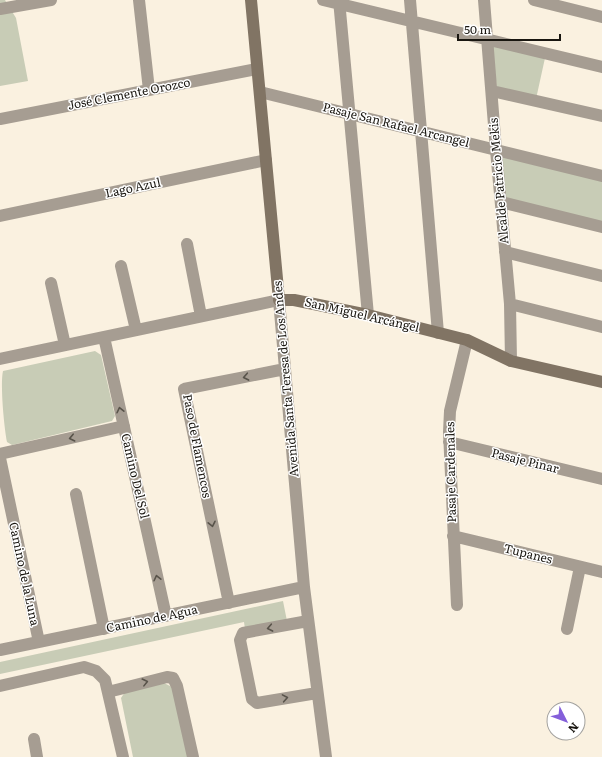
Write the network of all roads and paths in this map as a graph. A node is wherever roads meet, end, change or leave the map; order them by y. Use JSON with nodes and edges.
{"nodes":[{"id":1,"x":51,"y":0,"type":"edge"},
{"id":2,"x":139,"y":0,"type":"edge"},
{"id":3,"x":251,"y":0,"type":"edge"},
{"id":4,"x":323,"y":0,"type":"edge"},
{"id":5,"x":410,"y":0,"type":"edge"},
{"id":6,"x":484,"y":0,"type":"edge"},
{"id":7,"x":534,"y":0,"type":"edge"},
{"id":8,"x":340,"y":2,"type":"edge"},
{"id":9,"x":0,"y":9,"type":"edge"},
{"id":10,"x":602,"y":17,"type":"edge"},
{"id":11,"x":412,"y":22,"type":"junction"},
{"id":12,"x":488,"y":40,"type":"junction"},
{"id":13,"x":602,"y":67,"type":"edge"},
{"id":14,"x":258,"y":69,"type":"junction"},
{"id":15,"x":149,"y":90,"type":"junction"},
{"id":16,"x":492,"y":91,"type":"junction"},
{"id":17,"x":260,"y":92,"type":"junction"},
{"id":18,"x":349,"y":114,"type":"junction"},
{"id":19,"x":602,"y":116,"type":"edge"},
{"id":20,"x":0,"y":119,"type":"edge"},
{"id":21,"x":420,"y":131,"type":"junction"},
{"id":22,"x":496,"y":150,"type":"junction"},
{"id":23,"x":266,"y":160,"type":"junction"},
{"id":24,"x":602,"y":176,"type":"edge"},
{"id":25,"x":501,"y":202,"type":"junction"},
{"id":26,"x":0,"y":216,"type":"edge"},
{"id":27,"x":602,"y":227,"type":"edge"},
{"id":28,"x":187,"y":244,"type":"dead end"},
{"id":29,"x":505,"y":252,"type":"junction"},
{"id":30,"x":121,"y":266,"type":"dead end"},
{"id":31,"x":602,"y":276,"type":"edge"},
{"id":32,"x":51,"y":283,"type":"dead end"},
{"id":33,"x":279,"y":300,"type":"junction"},
{"id":34,"x":510,"y":304,"type":"junction"},
{"id":35,"x":368,"y":315,"type":"junction"},
{"id":36,"x":201,"y":316,"type":"junction"},
{"id":37,"x":602,"y":327,"type":"edge"},
{"id":38,"x":136,"y":330,"type":"junction"},
{"id":39,"x":438,"y":333,"type":"junction"},
{"id":40,"x":104,"y":337,"type":"junction"},
{"id":41,"x":467,"y":340,"type":"junction"},
{"id":42,"x":65,"y":345,"type":"junction"},
{"id":43,"x":0,"y":359,"type":"edge"},
{"id":44,"x":511,"y":361,"type":"junction"},
{"id":45,"x":285,"y":369,"type":"junction"},
{"id":46,"x":602,"y":382,"type":"edge"},
{"id":47,"x":124,"y":426,"type":"junction"},
{"id":48,"x":449,"y":442,"type":"junction"},
{"id":49,"x":0,"y":454,"type":"edge"},
{"id":50,"x":0,"y":458,"type":"edge"},
{"id":51,"x":602,"y":479,"type":"edge"},
{"id":52,"x":76,"y":494,"type":"dead end"},
{"id":53,"x":453,"y":536,"type":"junction"},
{"id":54,"x":580,"y":567,"type":"junction"},
{"id":55,"x":602,"y":572,"type":"edge"},
{"id":56,"x":304,"y":587,"type":"junction"},
{"id":57,"x":229,"y":603,"type":"junction"},
{"id":58,"x":457,"y":605,"type":"dead end"},
{"id":59,"x":166,"y":616,"type":"junction"},
{"id":60,"x":308,"y":621,"type":"junction"},
{"id":61,"x":104,"y":629,"type":"junction"},
{"id":62,"x":568,"y":629,"type":"dead end"},
{"id":63,"x":39,"y":642,"type":"junction"},
{"id":64,"x":0,"y":650,"type":"edge"},
{"id":65,"x":0,"y":686,"type":"edge"},
{"id":66,"x":108,"y":692,"type":"junction"},
{"id":67,"x":317,"y":693,"type":"junction"},
{"id":68,"x":34,"y":739,"type":"dead end"},
{"id":69,"x":38,"y":757,"type":"edge"},
{"id":70,"x":123,"y":757,"type":"edge"},
{"id":71,"x":193,"y":757,"type":"edge"},
{"id":72,"x":326,"y":757,"type":"edge"}],
"edges":[{"from":1,"to":9,"type":"street"},
{"from":2,"to":15,"type":"street"},
{"from":3,"to":14,"type":"street","name":"Avenida Santa Teresa de Los Andes"},
{"from":4,"to":8,"type":"street"},
{"from":5,"to":11,"type":"street"},
{"from":6,"to":12,"type":"street","name":"Alcalde Patricio Mekis"},
{"from":7,"to":10,"type":"street"},
{"from":8,"to":11,"type":"street"},
{"from":8,"to":18,"type":"street"},
{"from":11,"to":12,"type":"street"},
{"from":11,"to":21,"type":"street"},
{"from":12,"to":13,"type":"street"},
{"from":12,"to":16,"type":"street","name":"Alcalde Patricio Mekis"},
{"from":14,"to":15,"type":"street","name":"José Clemente Orozco"},
{"from":14,"to":17,"type":"street","name":"Avenida Santa Teresa de Los Andes"},
{"from":15,"to":20,"type":"street","name":"José Clemente Orozco"},
{"from":16,"to":19,"type":"street"},
{"from":16,"to":22,"type":"street","name":"Alcalde Patricio Mekis"},
{"from":17,"to":18,"type":"street","name":"Pasaje San Rafael Arcangel"},
{"from":17,"to":23,"type":"street","name":"Avenida Santa Teresa de Los Andes"},
{"from":18,"to":21,"type":"street","name":"Pasaje San Rafael Arcangel"},
{"from":18,"to":35,"type":"street"},
{"from":21,"to":22,"type":"street","name":"Pasaje San Rafael Arcangel"},
{"from":21,"to":39,"type":"street"},
{"from":22,"to":24,"type":"street","name":"Pasaje San Rafael Arcangel"},
{"from":22,"to":25,"type":"street","name":"Alcalde Patricio Mekis"},
{"from":23,"to":26,"type":"street","name":"Lago Azul"},
{"from":23,"to":33,"type":"street","name":"Avenida Santa Teresa de Los Andes"},
{"from":25,"to":27,"type":"street"},
{"from":25,"to":29,"type":"street","name":"Alcalde Patricio Mekis"},
{"from":28,"to":36,"type":"street"},
{"from":29,"to":31,"type":"street"},
{"from":29,"to":34,"type":"street","name":"Alcalde Patricio Mekis"},
{"from":30,"to":38,"type":"street"},
{"from":32,"to":42,"type":"street"},
{"from":33,"to":35,"type":"street","name":"San Miguel Arcángel"},
{"from":33,"to":36,"type":"street","name":"San Miguel Arcángel"},
{"from":33,"to":45,"type":"street","name":"Avenida Santa Teresa de Los Andes"},
{"from":34,"to":37,"type":"street"},
{"from":34,"to":44,"type":"street","name":"Alcalde Patricio Mekis"},
{"from":35,"to":39,"type":"street","name":"San Miguel Arcángel"},
{"from":36,"to":38,"type":"street","name":"San Miguel Arcángel"},
{"from":38,"to":40,"type":"street","name":"San Miguel Arcángel"},
{"from":39,"to":41,"type":"street","name":"San Miguel Arcángel"},
{"from":40,"to":42,"type":"street","name":"San Miguel Arcángel"},
{"from":47,"to":40,"type":"street","name":"Camino Del Sol","one_way":true},
{"from":41,"to":44,"type":"street","name":"San Miguel Arcángel"},
{"from":41,"to":48,"type":"street","name":"Pasaje Cardenales"},
{"from":42,"to":43,"type":"street","name":"San Miguel Arcángel"},
{"from":44,"to":46,"type":"street","name":"San Miguel Arcángel"},
{"from":45,"to":56,"type":"street","name":"Avenida Santa Teresa de Los Andes"},
{"from":45,"to":57,"type":"street","name":"Paso de Flamencos","one_way":true},
{"from":47,"to":49,"type":"street","one_way":true},
{"from":59,"to":47,"type":"street","name":"Camino Del Sol","one_way":true},
{"from":48,"to":51,"type":"street","name":"Pasaje Pinar"},
{"from":48,"to":53,"type":"street","name":"Pasaje Cardenales"},
{"from":50,"to":63,"type":"street","name":"Camino de la Luna"},
{"from":52,"to":61,"type":"street"},
{"from":53,"to":54,"type":"street","name":"Tupanes"},
{"from":53,"to":58,"type":"street","name":"Pasaje Cardenales"},
{"from":54,"to":55,"type":"street","name":"Tupanes"},
{"from":54,"to":62,"type":"street"},
{"from":56,"to":57,"type":"street","name":"Camino de Agua"},
{"from":56,"to":60,"type":"street","name":"Avenida Santa Teresa de Los Andes"},
{"from":57,"to":59,"type":"street","name":"Camino de Agua"},
{"from":59,"to":61,"type":"street","name":"Camino de Agua"},
{"from":60,"to":67,"type":"street","name":"Avenida Santa Teresa de Los Andes"},
{"from":60,"to":67,"type":"street","one_way":true},
{"from":61,"to":63,"type":"street","name":"Camino de Agua"},
{"from":63,"to":64,"type":"street","name":"Camino de Agua"},
{"from":65,"to":66,"type":"street"},
{"from":66,"to":70,"type":"street"},
{"from":66,"to":71,"type":"street","one_way":true},
{"from":67,"to":72,"type":"street","name":"Avenida Santa Teresa de Los Andes"},
{"from":68,"to":69,"type":"street"}]}
